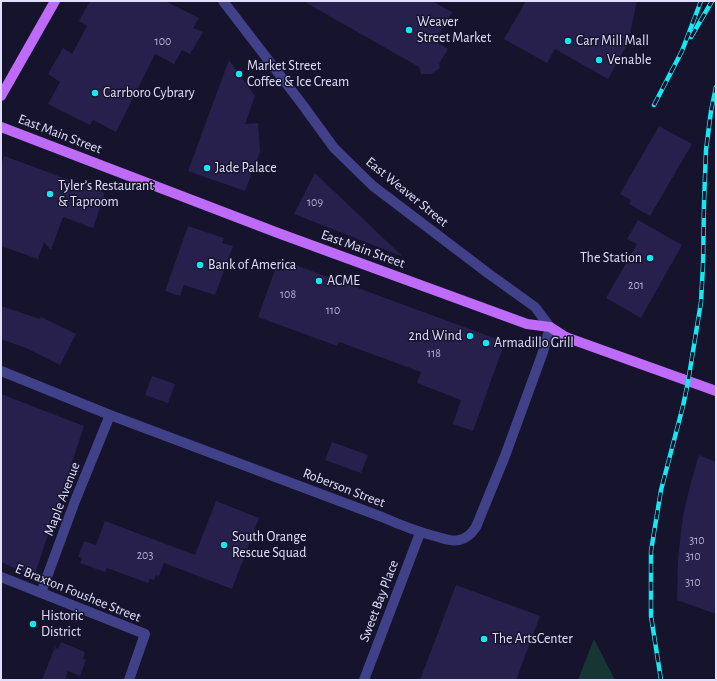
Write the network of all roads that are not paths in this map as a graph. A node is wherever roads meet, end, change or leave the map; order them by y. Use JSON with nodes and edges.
{"nodes":[{"id":1,"x":55,"y":1,"type":"edge"},
{"id":2,"x":223,"y":1,"type":"edge"},
{"id":3,"x":1,"y":96,"type":"edge"},
{"id":4,"x":1,"y":127,"type":"edge"},
{"id":5,"x":550,"y":327,"type":"junction"},
{"id":6,"x":1,"y":371,"type":"edge"},
{"id":7,"x":716,"y":391,"type":"edge"},
{"id":8,"x":110,"y":415,"type":"junction"},
{"id":9,"x":420,"y":533,"type":"junction"},
{"id":10,"x":1,"y":577,"type":"edge"},
{"id":11,"x":41,"y":593,"type":"junction"},
{"id":12,"x":129,"y":680,"type":"edge"},
{"id":13,"x":364,"y":680,"type":"edge"}],
"edges":[{"from":1,"to":3,"type":"main road"},
{"from":2,"to":5,"type":"street","name":"East Weaver Street"},
{"from":4,"to":5,"type":"main road","name":"East Main Street"},
{"from":5,"to":7,"type":"main road","name":"East Main Street"},
{"from":5,"to":9,"type":"street","name":"Roberson Street"},
{"from":6,"to":8,"type":"street","name":"Roberson Street"},
{"from":8,"to":9,"type":"street","name":"Roberson Street"},
{"from":8,"to":11,"type":"street","name":"Maple Avenue"},
{"from":9,"to":13,"type":"street","name":"Sweet Bay Place"},
{"from":10,"to":11,"type":"street","name":"E Braxton Foushee Street"},
{"from":11,"to":12,"type":"street","name":"E Braxton Foushee Street"}]}
